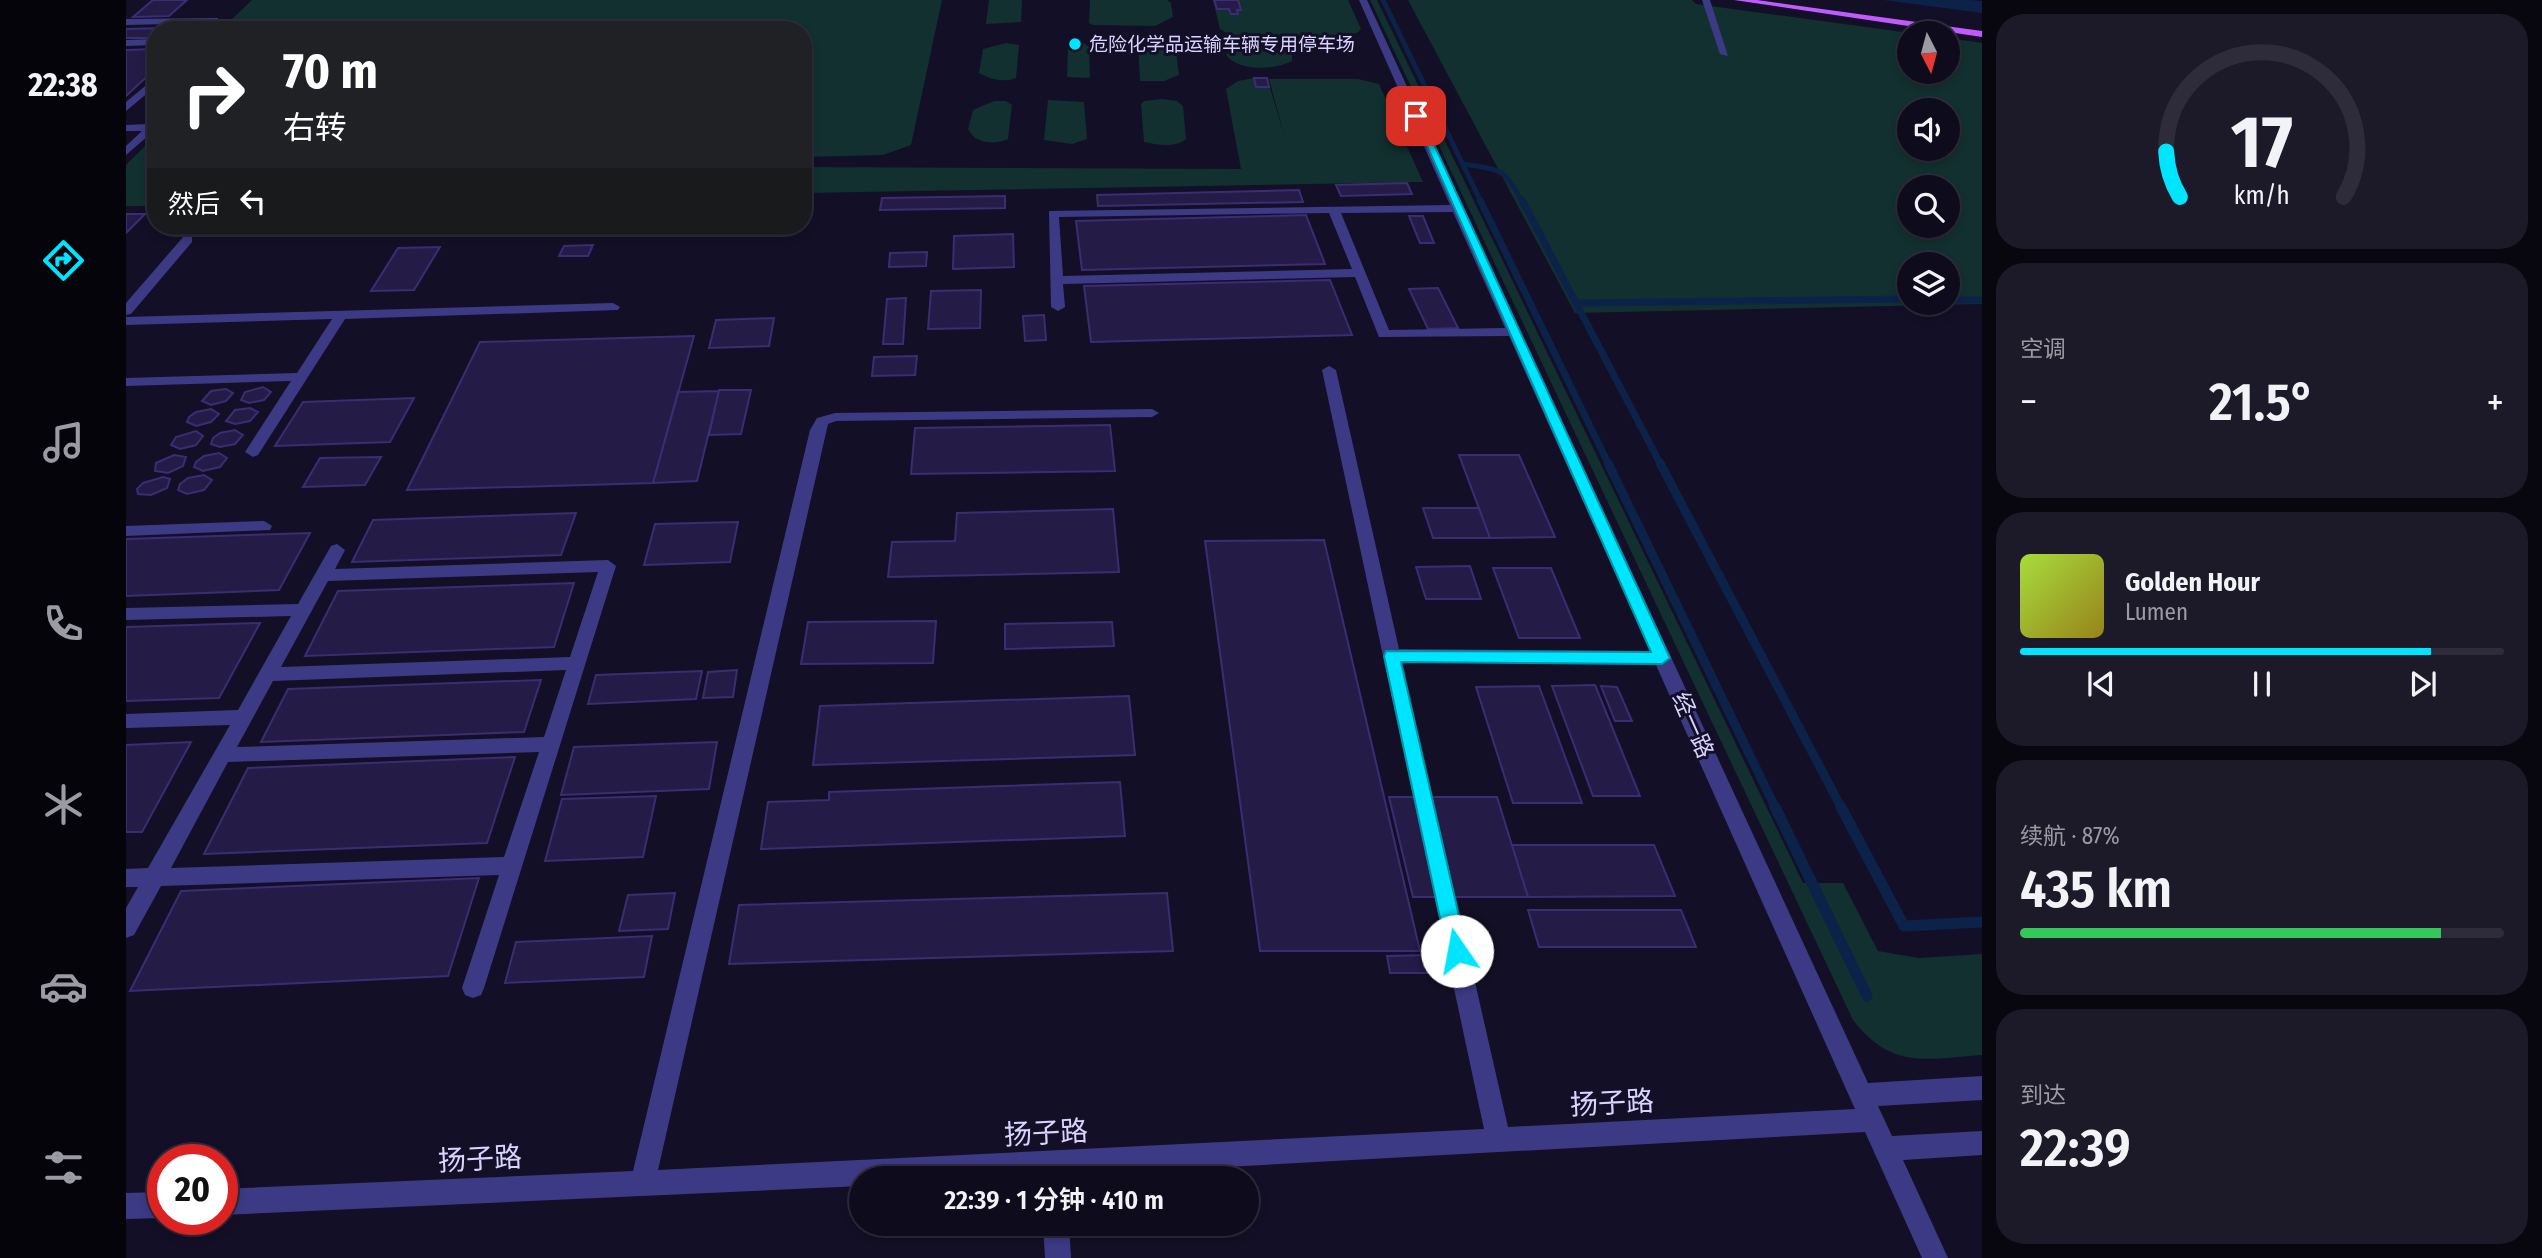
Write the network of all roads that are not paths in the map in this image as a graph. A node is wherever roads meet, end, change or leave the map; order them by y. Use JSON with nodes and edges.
{"nodes":[{"id":1,"x":1363,"y":0,"type":"edge"},
{"id":2,"x":1706,"y":0,"type":"edge"},
{"id":3,"x":1738,"y":0,"type":"edge"},
{"id":4,"x":1781,"y":0,"type":"edge"},
{"id":5,"x":170,"y":21,"type":"edge"},
{"id":6,"x":214,"y":21,"type":"edge"},
{"id":7,"x":126,"y":22,"type":"edge"},
{"id":8,"x":147,"y":22,"type":"edge"},
{"id":9,"x":1982,"y":27,"type":"edge"},
{"id":10,"x":1982,"y":34,"type":"edge"},
{"id":11,"x":147,"y":42,"type":"edge"},
{"id":12,"x":126,"y":43,"type":"edge"},
{"id":13,"x":1725,"y":54,"type":"dead end"},
{"id":14,"x":147,"y":88,"type":"edge"},
{"id":15,"x":126,"y":108,"type":"edge"},
{"id":16,"x":147,"y":126,"type":"edge"},
{"id":17,"x":126,"y":128,"type":"edge"},
{"id":18,"x":147,"y":131,"type":"edge"},
{"id":19,"x":126,"y":152,"type":"edge"},
{"id":20,"x":1458,"y":208,"type":"junction"},
{"id":21,"x":1334,"y":210,"type":"junction"},
{"id":22,"x":188,"y":239,"type":"dead end"},
{"id":23,"x":1360,"y":273,"type":"junction"},
{"id":24,"x":1056,"y":280,"type":"junction"},
{"id":25,"x":613,"y":307,"type":"dead end"},
{"id":26,"x":1058,"y":307,"type":"dead end"},
{"id":27,"x":341,"y":314,"type":"junction"},
{"id":28,"x":130,"y":318,"type":"edge"},
{"id":29,"x":1515,"y":332,"type":"junction"},
{"id":30,"x":126,"y":334,"type":"edge"},
{"id":31,"x":1329,"y":370,"type":"dead end"},
{"id":32,"x":301,"y":377,"type":"junction"},
{"id":33,"x":126,"y":382,"type":"edge"},
{"id":34,"x":1152,"y":414,"type":"dead end"},
{"id":35,"x":253,"y":452,"type":"dead end"},
{"id":36,"x":264,"y":526,"type":"dead end"},
{"id":37,"x":126,"y":531,"type":"edge"},
{"id":38,"x":337,"y":550,"type":"dead end"},
{"id":39,"x":323,"y":575,"type":"junction"},
{"id":40,"x":304,"y":610,"type":"junction"},
{"id":41,"x":126,"y":614,"type":"edge"},
{"id":42,"x":1392,"y":656,"type":"junction"},
{"id":43,"x":1662,"y":658,"type":"junction"},
{"id":44,"x":577,"y":663,"type":"junction"},
{"id":45,"x":268,"y":674,"type":"junction"},
{"id":46,"x":244,"y":717,"type":"junction"},
{"id":47,"x":126,"y":720,"type":"edge"},
{"id":48,"x":551,"y":744,"type":"junction"},
{"id":49,"x":223,"y":755,"type":"junction"},
{"id":50,"x":512,"y":866,"type":"junction"},
{"id":51,"x":154,"y":877,"type":"junction"},
{"id":52,"x":126,"y":878,"type":"edge"},
{"id":53,"x":126,"y":928,"type":"edge"},
{"id":54,"x":473,"y":988,"type":"dead end"},
{"id":55,"x":1982,"y":1088,"type":"edge"},
{"id":56,"x":1861,"y":1095,"type":"junction"},
{"id":57,"x":1872,"y":1120,"type":"junction"},
{"id":58,"x":1499,"y":1140,"type":"junction"},
{"id":59,"x":1982,"y":1143,"type":"edge"},
{"id":60,"x":1885,"y":1149,"type":"junction"},
{"id":61,"x":1126,"y":1166,"type":"edge"},
{"id":62,"x":849,"y":1177,"type":"edge"},
{"id":63,"x":643,"y":1183,"type":"junction"},
{"id":64,"x":238,"y":1201,"type":"edge"},
{"id":65,"x":147,"y":1205,"type":"edge"},
{"id":66,"x":126,"y":1206,"type":"edge"},
{"id":67,"x":1057,"y":1236,"type":"edge"},
{"id":68,"x":1058,"y":1258,"type":"edge"},
{"id":69,"x":1935,"y":1258,"type":"edge"}],
"edges":[{"from":1,"to":20,"type":"street","name":"经一路"},
{"from":2,"to":13,"type":"street"},
{"from":3,"to":10,"type":"main road"},
{"from":4,"to":9,"type":"main road"},
{"from":5,"to":6,"type":"street"},
{"from":7,"to":8,"type":"street"},
{"from":11,"to":12,"type":"street"},
{"from":14,"to":15,"type":"street"},
{"from":16,"to":17,"type":"street"},
{"from":18,"to":19,"type":"street"},
{"from":20,"to":21,"type":"street"},
{"from":20,"to":29,"type":"street","name":"经一路"},
{"from":21,"to":23,"type":"street"},
{"from":21,"to":24,"type":"street"},
{"from":22,"to":28,"type":"street"},
{"from":23,"to":24,"type":"street"},
{"from":23,"to":29,"type":"street"},
{"from":24,"to":26,"type":"street"},
{"from":25,"to":27,"type":"street"},
{"from":27,"to":28,"type":"street"},
{"from":27,"to":32,"type":"street"},
{"from":28,"to":30,"type":"street"},
{"from":29,"to":43,"type":"street","name":"经一路"},
{"from":31,"to":42,"type":"street"},
{"from":32,"to":33,"type":"street"},
{"from":32,"to":35,"type":"street"},
{"from":34,"to":63,"type":"street"},
{"from":36,"to":37,"type":"street"},
{"from":38,"to":39,"type":"street"},
{"from":39,"to":40,"type":"street"},
{"from":39,"to":44,"type":"street"},
{"from":40,"to":41,"type":"street"},
{"from":40,"to":45,"type":"street"},
{"from":42,"to":43,"type":"street"},
{"from":42,"to":58,"type":"street"},
{"from":43,"to":56,"type":"street","name":"经一路"},
{"from":44,"to":45,"type":"street"},
{"from":44,"to":48,"type":"street"},
{"from":45,"to":46,"type":"street"},
{"from":46,"to":47,"type":"street"},
{"from":46,"to":49,"type":"street"},
{"from":48,"to":49,"type":"street"},
{"from":48,"to":50,"type":"street"},
{"from":49,"to":51,"type":"street"},
{"from":50,"to":51,"type":"street"},
{"from":50,"to":54,"type":"street"},
{"from":51,"to":52,"type":"street"},
{"from":51,"to":53,"type":"street"},
{"from":55,"to":56,"type":"street"},
{"from":56,"to":57,"type":"street","name":"经一路"},
{"from":57,"to":58,"type":"street","name":"扬子路"},
{"from":57,"to":60,"type":"street","name":"经一路"},
{"from":58,"to":61,"type":"street","name":"扬子路"},
{"from":59,"to":60,"type":"street"},
{"from":60,"to":69,"type":"street","name":"经一路"},
{"from":62,"to":63,"type":"street","name":"扬子路"},
{"from":63,"to":64,"type":"street","name":"扬子路"},
{"from":65,"to":66,"type":"street"},
{"from":67,"to":68,"type":"street"}]}
